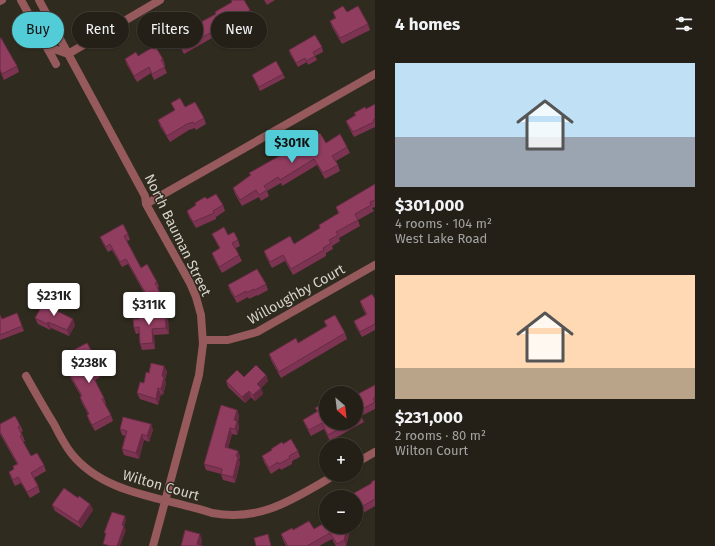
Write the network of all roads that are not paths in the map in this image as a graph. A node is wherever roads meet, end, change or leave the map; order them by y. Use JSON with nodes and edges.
{"nodes":[{"id":1,"x":21,"y":0,"type":"edge"},
{"id":2,"x":39,"y":0,"type":"edge"},
{"id":3,"x":160,"y":0,"type":"edge"},
{"id":4,"x":28,"y":12,"type":"edge"},
{"id":5,"x":47,"y":48,"type":"edge"},
{"id":6,"x":52,"y":48,"type":"edge"},
{"id":7,"x":68,"y":54,"type":"junction"},
{"id":8,"x":56,"y":64,"type":"dead end"},
{"id":9,"x":375,"y":74,"type":"edge"},
{"id":10,"x":146,"y":204,"type":"junction"},
{"id":11,"x":375,"y":264,"type":"edge"},
{"id":12,"x":203,"y":340,"type":"junction"},
{"id":13,"x":26,"y":376,"type":"dead end"},
{"id":14,"x":375,"y":452,"type":"edge"},
{"id":15,"x":363,"y":459,"type":"edge"},
{"id":16,"x":322,"y":482,"type":"edge"},
{"id":17,"x":165,"y":500,"type":"junction"},
{"id":18,"x":153,"y":546,"type":"edge"}],
"edges":[{"from":1,"to":4,"type":"street"},
{"from":2,"to":7,"type":"street","name":"North Bauman Street"},
{"from":3,"to":7,"type":"street"},
{"from":5,"to":8,"type":"street"},
{"from":6,"to":7,"type":"street"},
{"from":7,"to":10,"type":"street","name":"North Bauman Street"},
{"from":9,"to":10,"type":"street"},
{"from":10,"to":12,"type":"street","name":"North Bauman Street"},
{"from":11,"to":12,"type":"street","name":"Willoughby Court"},
{"from":12,"to":17,"type":"street","name":"North Bauman Street"},
{"from":13,"to":17,"type":"street","name":"Wilton Court"},
{"from":14,"to":15,"type":"street"},
{"from":16,"to":17,"type":"street","name":"Wilton Court"},
{"from":17,"to":18,"type":"street","name":"North Bauman Street"}]}
